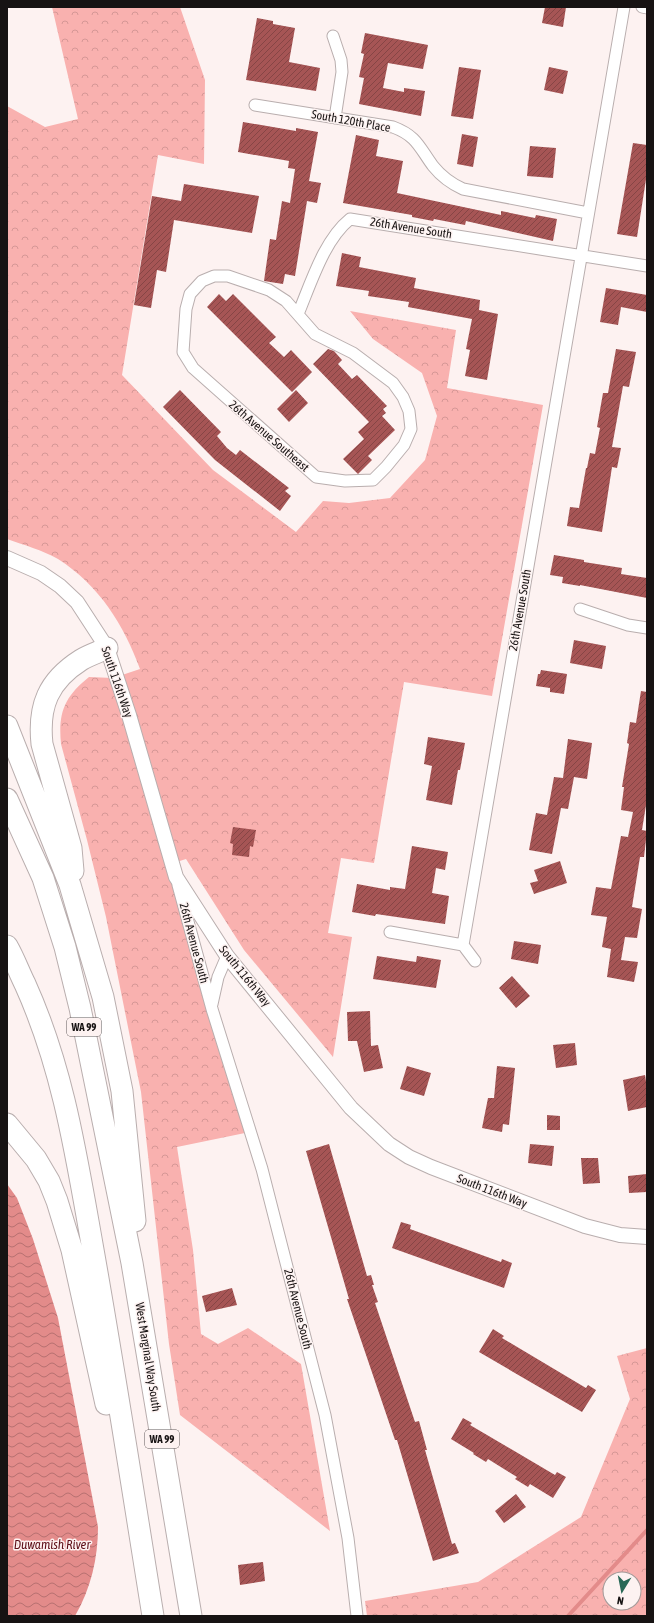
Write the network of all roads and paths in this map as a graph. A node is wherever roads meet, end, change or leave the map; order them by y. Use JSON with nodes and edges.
{"nodes":[{"id":1,"x":624,"y":7,"type":"edge"},
{"id":2,"x":642,"y":7,"type":"edge"},
{"id":3,"x":647,"y":8,"type":"edge"},
{"id":4,"x":333,"y":36,"type":"dead end"},
{"id":5,"x":255,"y":105,"type":"dead end"},
{"id":6,"x":335,"y":118,"type":"junction"},
{"id":7,"x":588,"y":213,"type":"junction"},
{"id":8,"x":581,"y":255,"type":"junction"},
{"id":9,"x":647,"y":266,"type":"edge"},
{"id":10,"x":298,"y":314,"type":"junction"},
{"id":11,"x":7,"y":558,"type":"edge"},
{"id":12,"x":580,"y":609,"type":"dead end"},
{"id":13,"x":647,"y":628,"type":"edge"},
{"id":14,"x":107,"y":648,"type":"junction"},
{"id":15,"x":7,"y":726,"type":"edge"},
{"id":16,"x":7,"y":799,"type":"edge"},
{"id":17,"x":176,"y":877,"type":"junction"},
{"id":18,"x":76,"y":901,"type":"junction"},
{"id":19,"x":390,"y":932,"type":"dead end"},
{"id":20,"x":463,"y":945,"type":"junction"},
{"id":21,"x":7,"y":946,"type":"edge"},
{"id":22,"x":227,"y":956,"type":"junction"},
{"id":23,"x":475,"y":961,"type":"dead end"},
{"id":24,"x":212,"y":1009,"type":"junction"},
{"id":25,"x":7,"y":1124,"type":"edge"},
{"id":26,"x":647,"y":1237,"type":"edge"},
{"id":27,"x":132,"y":1263,"type":"junction"},
{"id":28,"x":147,"y":1578,"type":"junction"},
{"id":29,"x":153,"y":1616,"type":"edge"},
{"id":30,"x":191,"y":1616,"type":"edge"},
{"id":31,"x":357,"y":1616,"type":"edge"}],
"edges":[{"from":1,"to":7,"type":"street","name":"26th Avenue South"},
{"from":2,"to":3,"type":"street"},
{"from":4,"to":6,"type":"street"},
{"from":5,"to":6,"type":"street","name":"South 120th Place"},
{"from":6,"to":7,"type":"street","name":"South 120th Place"},
{"from":7,"to":8,"type":"street","name":"26th Avenue South"},
{"from":8,"to":9,"type":"street"},
{"from":8,"to":10,"type":"street","name":"26th Avenue South"},
{"from":8,"to":20,"type":"street","name":"26th Avenue South"},
{"from":10,"to":10,"type":"street","name":"26th Avenue Southeast"},
{"from":11,"to":14,"type":"street","name":"South 116th Way"},
{"from":12,"to":13,"type":"street"},
{"from":14,"to":17,"type":"street","name":"South 116th Way"},
{"from":14,"to":18,"type":"highway"},
{"from":15,"to":18,"type":"highway"},
{"from":16,"to":27,"type":"highway","number":"WA 99"},
{"from":17,"to":22,"type":"street","name":"South 116th Way"},
{"from":17,"to":24,"type":"street","name":"26th Avenue South"},
{"from":18,"to":27,"type":"highway"},
{"from":19,"to":20,"type":"street"},
{"from":20,"to":23,"type":"street"},
{"from":21,"to":28,"type":"highway"},
{"from":22,"to":24,"type":"street","name":"26th Avenue South"},
{"from":22,"to":26,"type":"street","name":"South 116th Way"},
{"from":24,"to":31,"type":"street","name":"26th Avenue South"},
{"from":25,"to":28,"type":"highway"},
{"from":27,"to":30,"type":"highway","name":"West Marginal Way South","number":"WA 99"},
{"from":28,"to":29,"type":"highway"}]}
